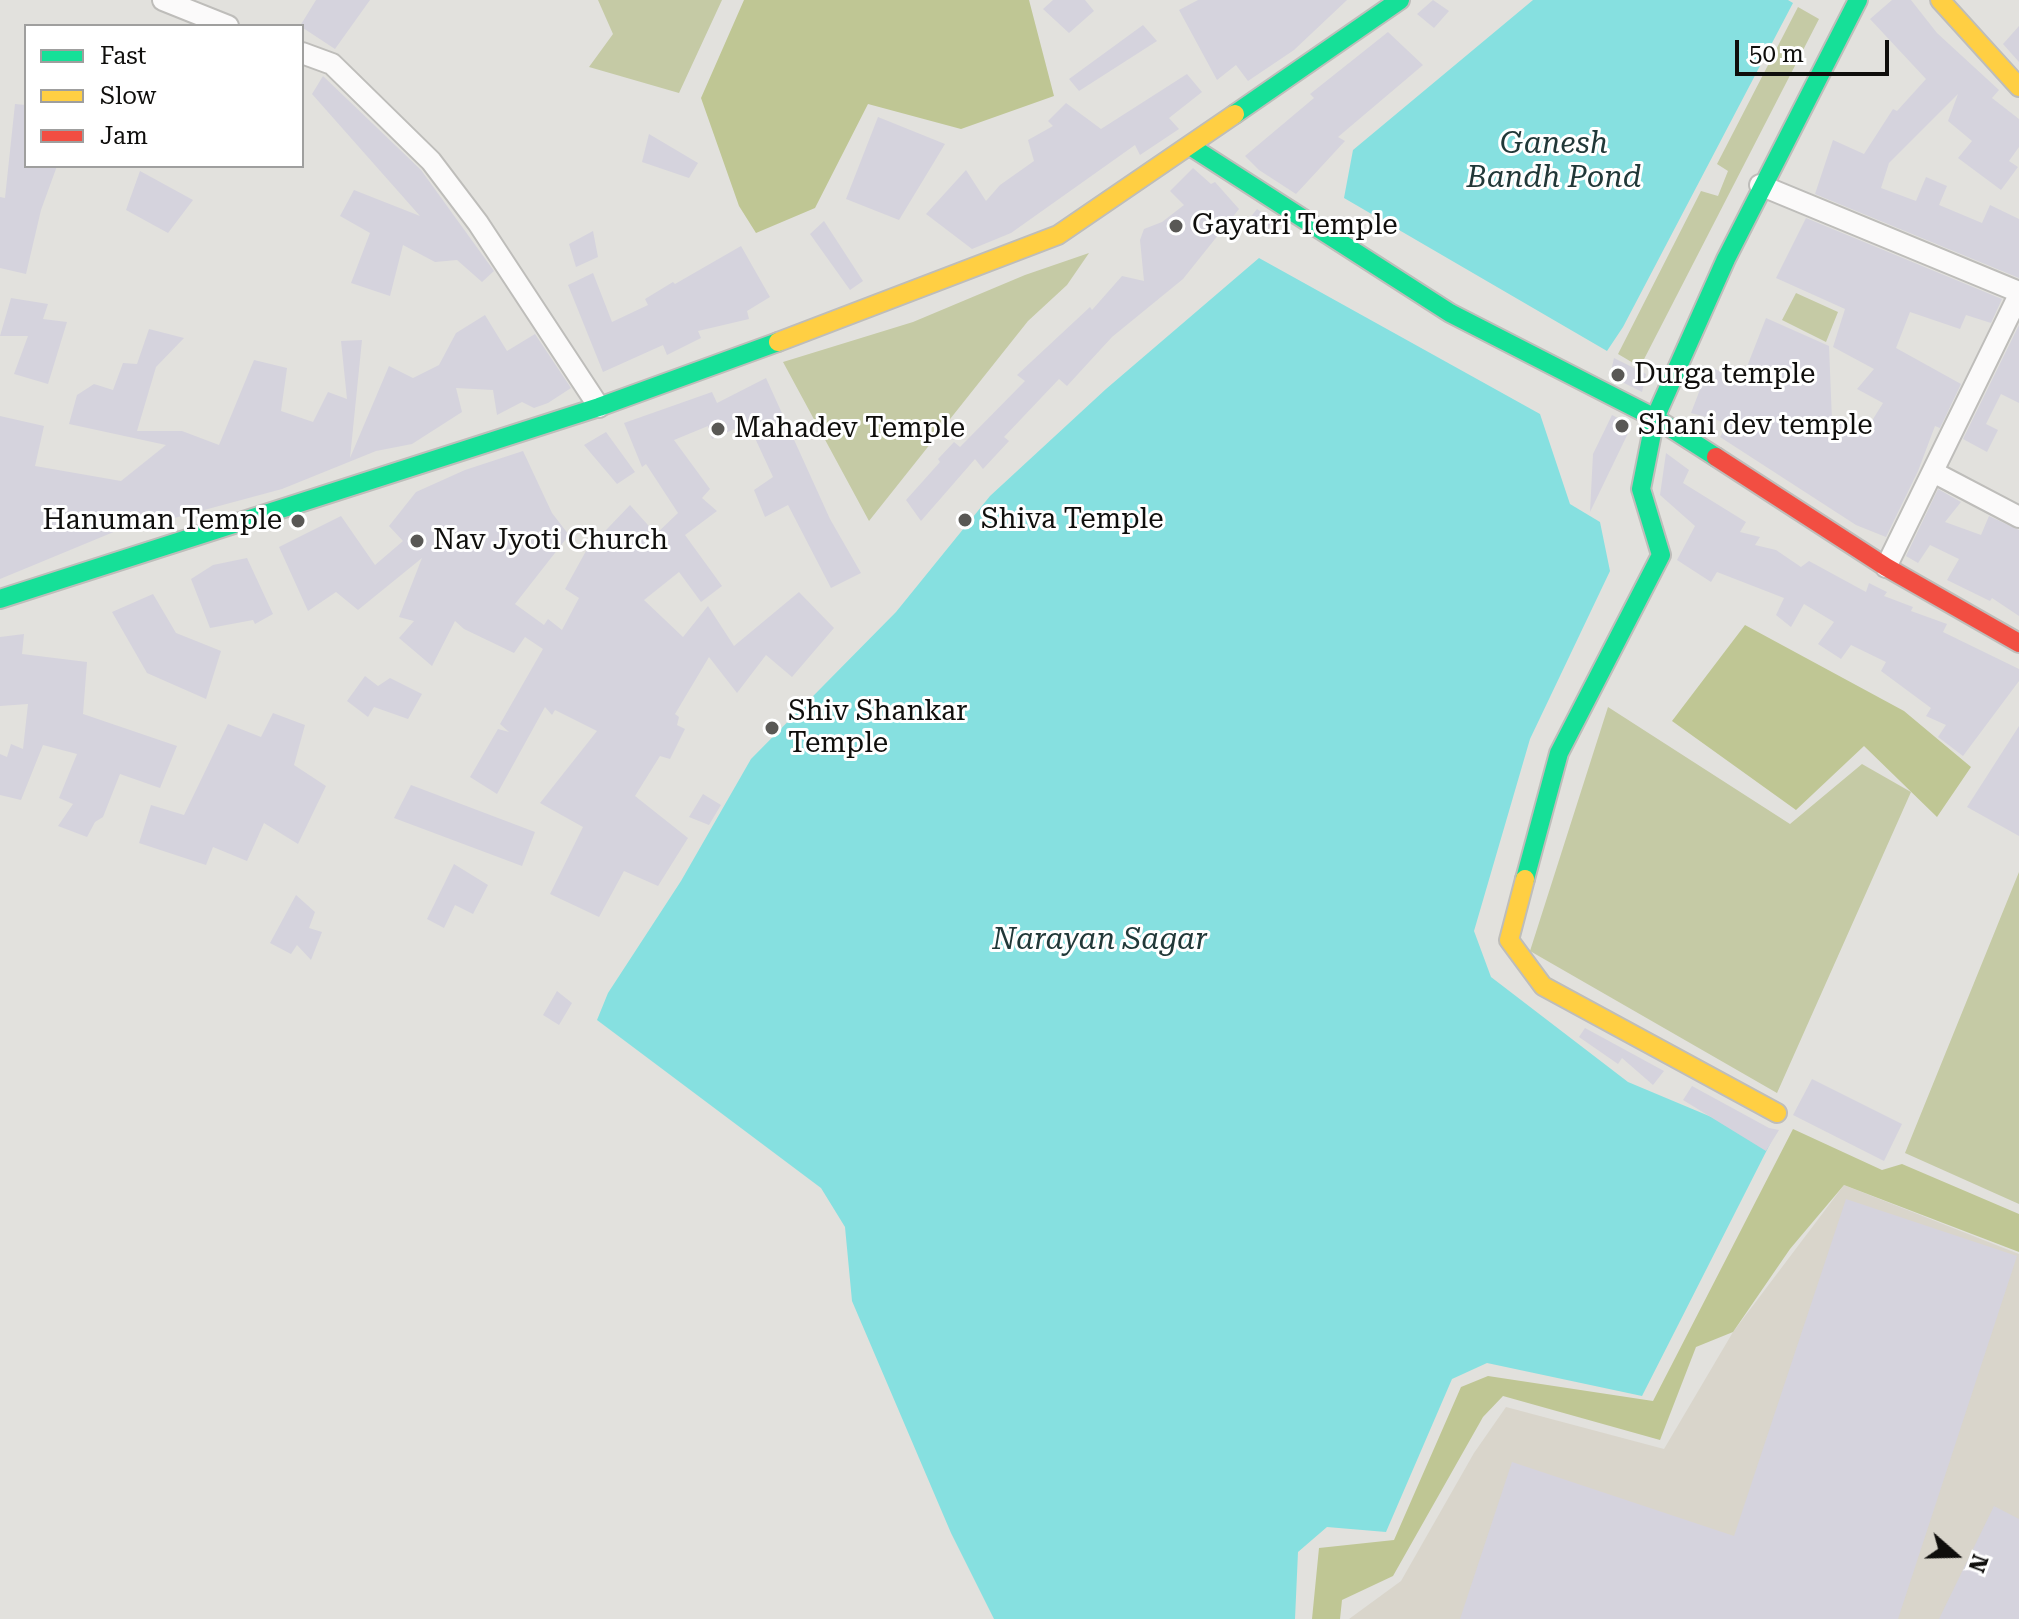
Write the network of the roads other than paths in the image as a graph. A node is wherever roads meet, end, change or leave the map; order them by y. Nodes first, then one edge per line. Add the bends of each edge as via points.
1 (163, 0) edge
2 (1400, 0) edge
3 (1940, 0) edge
4 (1849, 4) edge
5 (223, 24) edge
6 (304, 54) edge
7 (2019, 87) edge
8 (1190, 146) junction
9 (1760, 185) junction
10 (2019, 294) edge
11 (599, 407) junction
12 (1655, 418) junction
13 (1935, 473) junction
14 (2019, 517) edge
15 (1886, 567) junction
16 (0, 599) edge
17 (2019, 643) edge
18 (1777, 1113) dead end

1 - 5 street
2 - 8 main road
3 - 7 main road
4 - 9 main road
6 - 11 street via 332,64 431,161
8 - 11 main road via 1058,235
8 - 12 main road via 1450,313
9 - 10 street
9 - 12 main road via 1687,335
10 - 13 street
11 - 16 main road
12 - 15 main road
12 - 18 main road via 1641,489 1661,555 1559,753 1509,940 1543,986
13 - 14 street
13 - 15 street
15 - 17 main road

